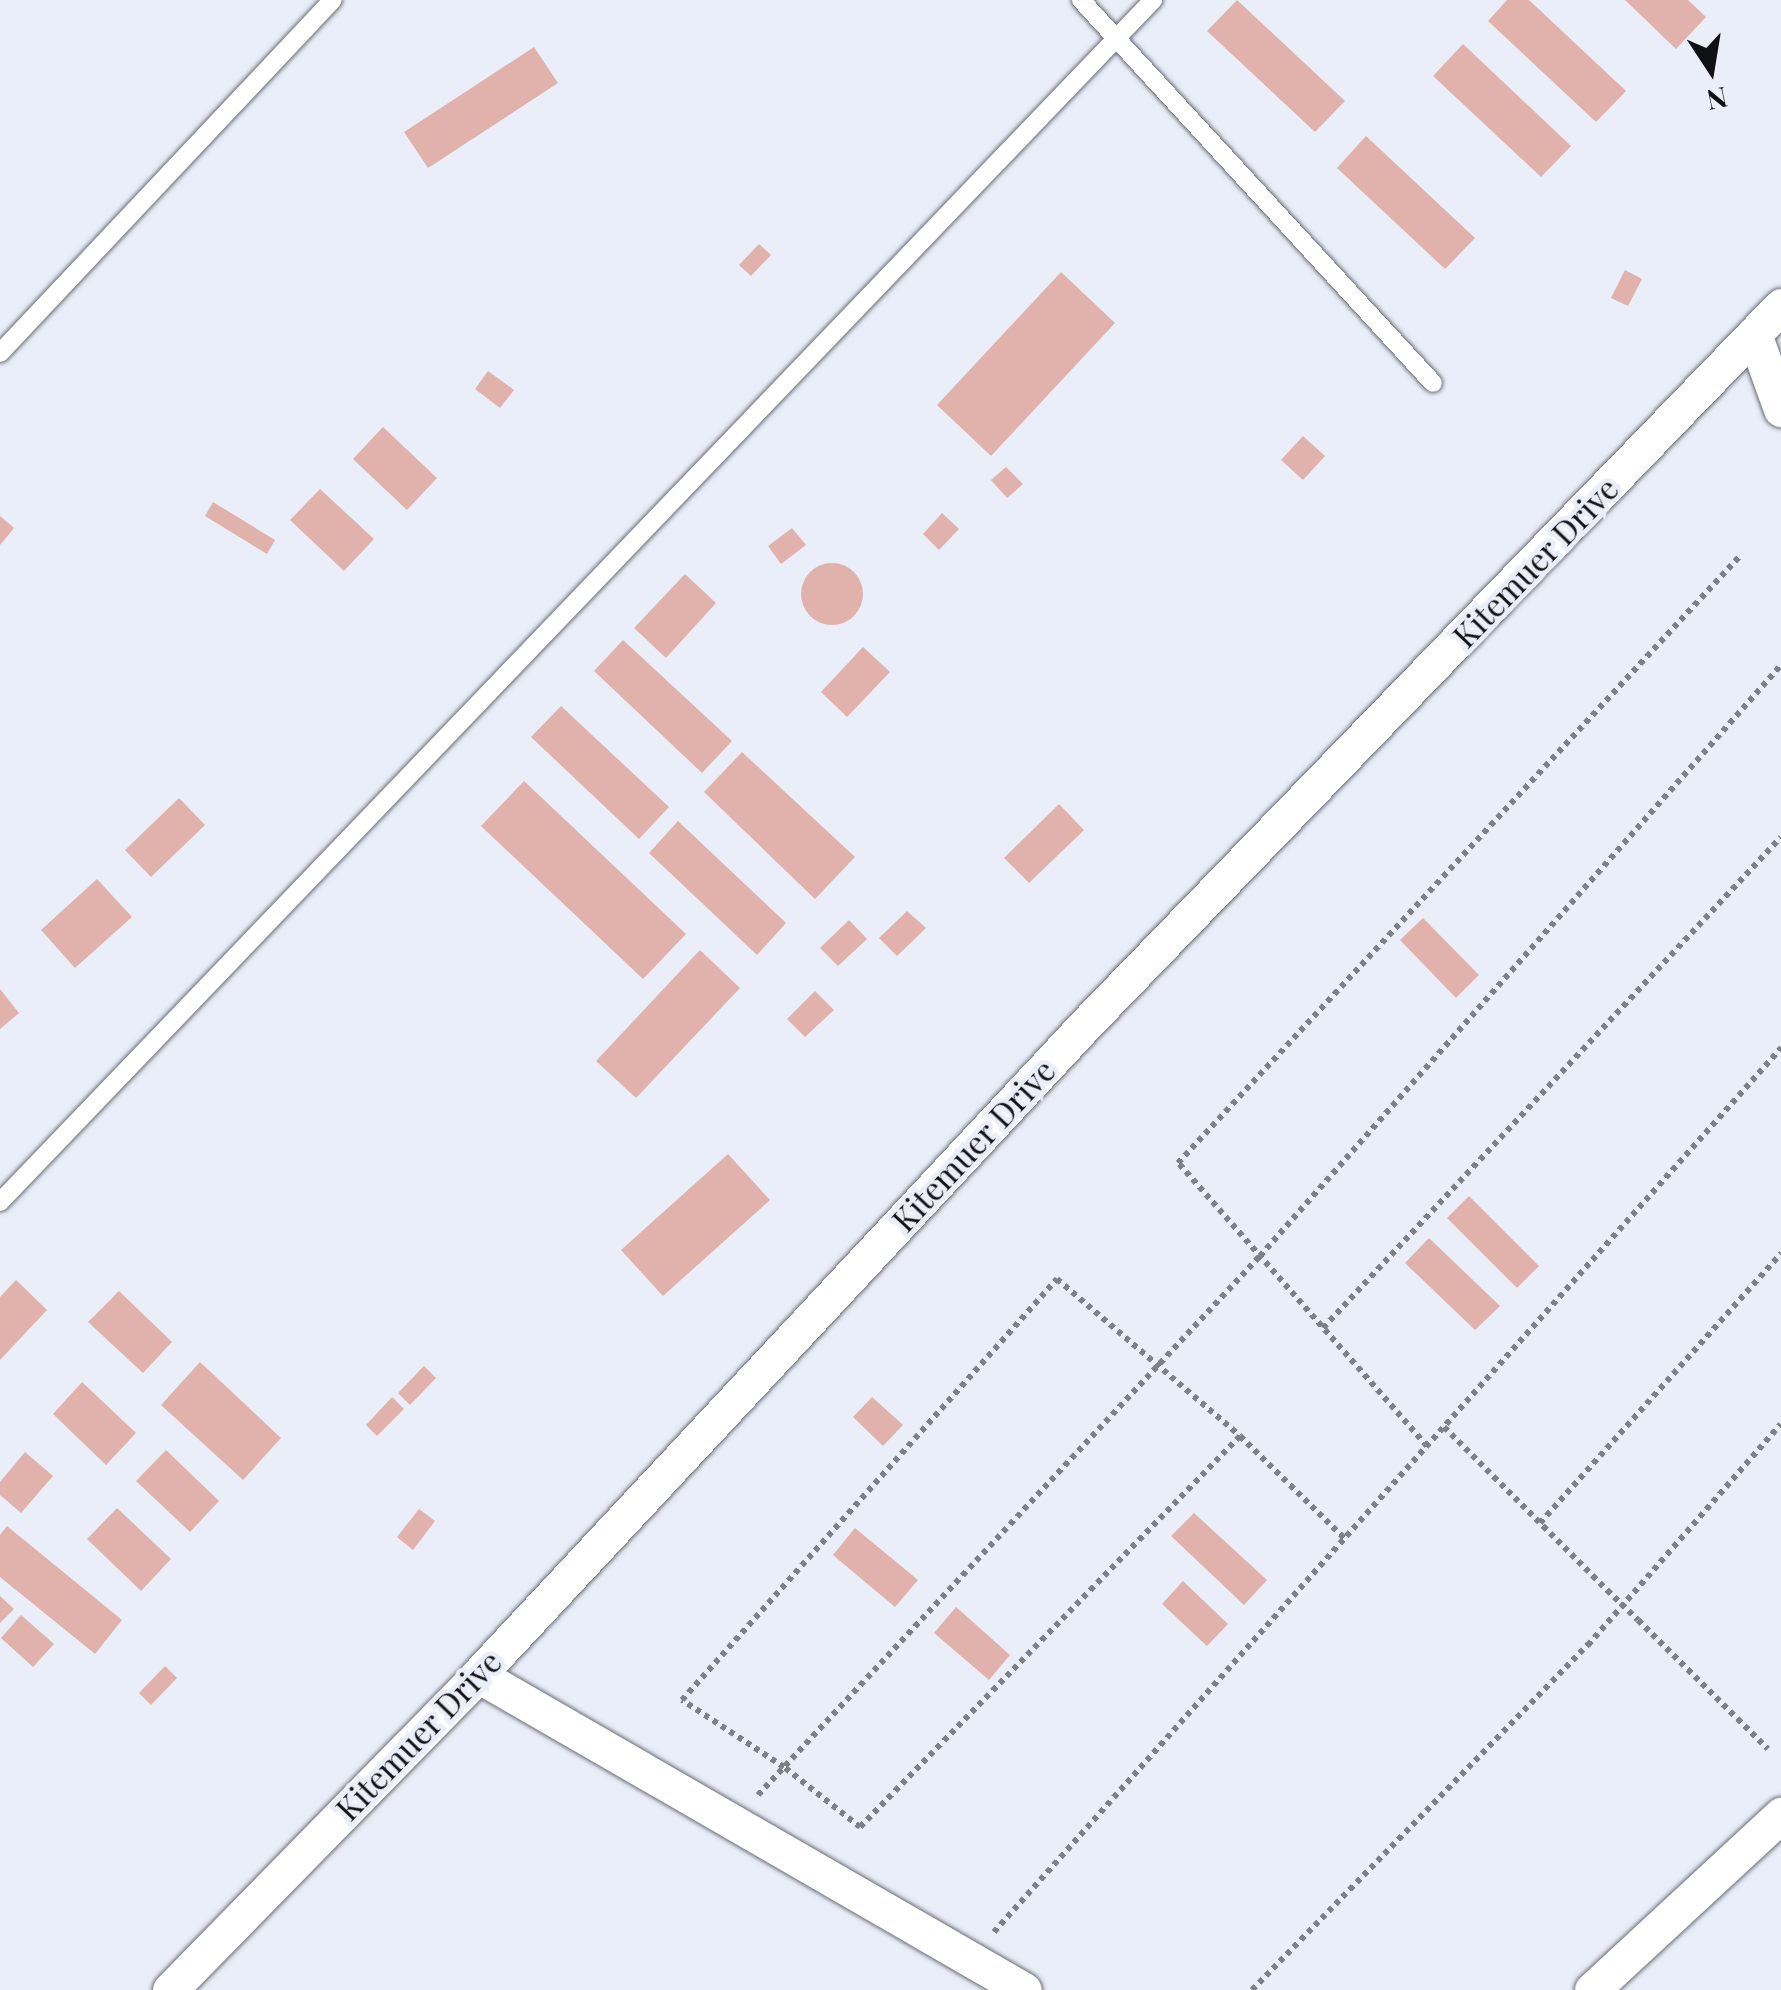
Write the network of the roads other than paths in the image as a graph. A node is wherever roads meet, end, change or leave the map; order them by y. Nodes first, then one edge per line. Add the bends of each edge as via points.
1 (333, 0) edge
2 (1082, 0) edge
3 (1153, 0) edge
4 (1116, 38) junction
5 (1781, 306) edge
6 (1754, 334) junction
7 (0, 353) edge
8 (1433, 383) dead end
9 (1781, 409) edge
10 (0, 1202) edge
11 (478, 1674) junction
12 (1781, 1815) edge
13 (170, 1990) edge
14 (1024, 1990) edge
15 (1592, 1990) edge

1 - 7 lane
2 - 4 lane
3 - 4 lane
4 - 8 lane
4 - 10 lane
5 - 6 street, Kitemuer Drive
6 - 9 street
6 - 11 street, Kitemuer Drive via 1084,1026
11 - 13 street, Kitemuer Drive
11 - 14 street
12 - 15 street

